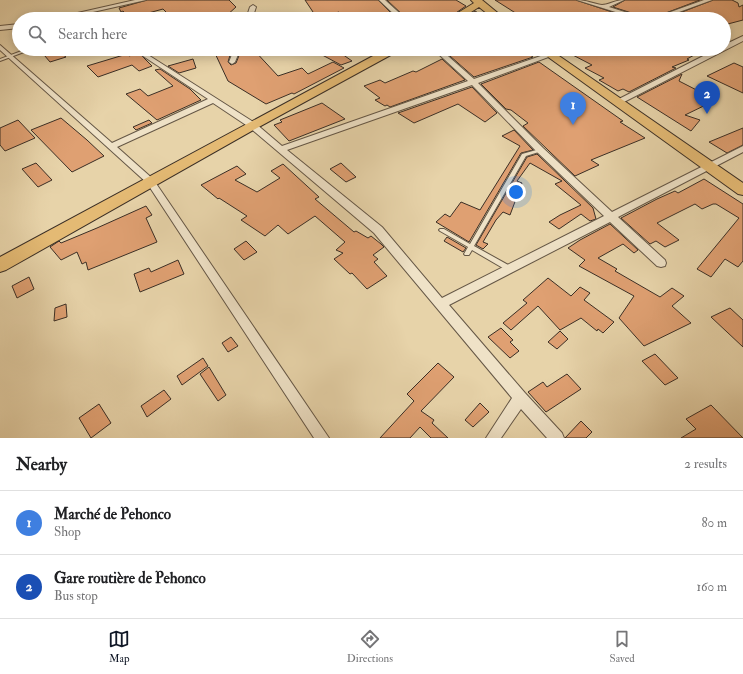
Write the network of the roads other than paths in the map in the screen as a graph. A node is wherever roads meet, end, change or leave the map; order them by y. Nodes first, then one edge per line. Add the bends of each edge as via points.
1 (143, 0) edge
2 (382, 0) edge
3 (580, 0) edge
4 (621, 0) edge
5 (709, 0) edge
6 (478, 1) edge
7 (253, 7) dead end
8 (603, 7) junction
9 (87, 12) edge
10 (251, 12) edge
11 (395, 12) edge
12 (467, 12) edge
13 (491, 12) edge
14 (620, 12) edge
15 (674, 12) edge
16 (12, 27) edge
17 (0, 28) edge
18 (743, 38) edge
19 (731, 42) edge
20 (731, 44) edge
21 (0, 47) edge
22 (743, 48) edge
23 (147, 56) edge
24 (234, 56) edge
25 (381, 56) edge
26 (444, 56) edge
27 (536, 56) edge
28 (552, 56) edge
29 (707, 56) edge
30 (11, 57) junction
31 (0, 60) edge
32 (232, 62) dead end
33 (473, 82) junction
34 (213, 100) junction
35 (617, 102) junction
36 (252, 125) junction
37 (112, 146) junction
38 (743, 148) edge
39 (281, 149) junction
40 (540, 150) junction
41 (708, 166) junction
42 (150, 181) junction
43 (743, 190) edge
44 (611, 216) junction
45 (442, 230) dead end
46 (471, 247) junction
47 (467, 254) dead end
48 (661, 263) dead end
49 (0, 265) edge
50 (510, 269) junction
51 (441, 304) junction
52 (520, 398) junction
53 (322, 438) edge
54 (493, 438) edge
55 (557, 438) edge

1 - 9 street
2 - 11 street
3 - 8 street
4 - 8 street
5 - 15 street
6 - 12 main road
6 - 13 main road
7 - 10 street
8 - 14 street
16 - 17 street
18 - 19 street
20 - 22 street
21 - 30 street
23 - 34 street
24 - 32 street
25 - 36 main road
26 - 33 street
27 - 33 street
28 - 35 main road
29 - 35 street
30 - 31 lane
30 - 37 street
33 - 39 street
33 - 40 street
34 - 36 street
34 - 37 street
35 - 41 main road
36 - 39 street
36 - 42 main road
37 - 42 street
38 - 41 street
39 - 51 street via 378,230
40 - 44 street
40 - 46 lane via 524,155
41 - 43 main road
41 - 44 street
42 - 49 main road
42 - 53 street
44 - 48 street
44 - 50 street
45 - 46 lane
46 - 47 lane
46 - 50 lane
50 - 51 street
51 - 52 street
52 - 54 street
52 - 55 street

